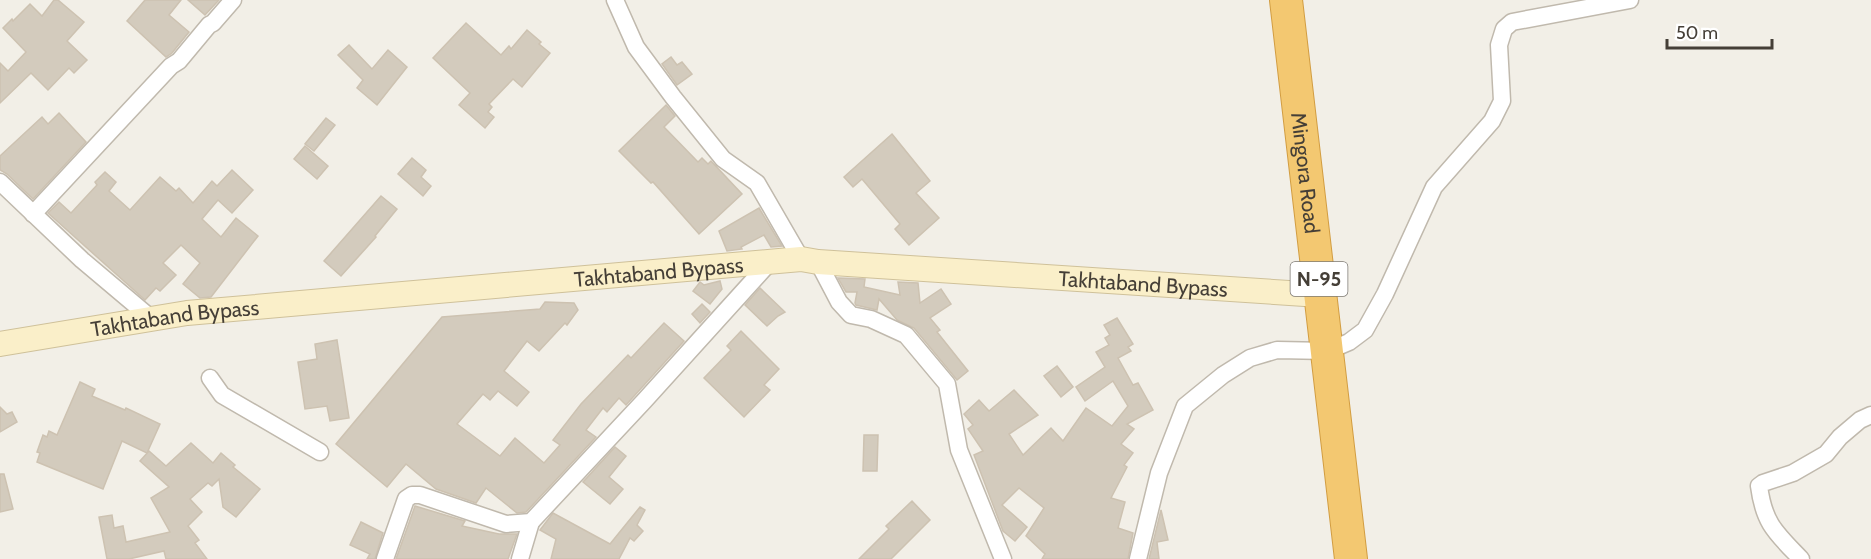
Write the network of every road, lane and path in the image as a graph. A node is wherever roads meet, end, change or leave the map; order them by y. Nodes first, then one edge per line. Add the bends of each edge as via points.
1 (233, 0) edge
2 (615, 0) edge
3 (1286, 0) edge
4 (1630, 0) edge
5 (0, 182) edge
6 (33, 214) junction
7 (810, 261) junction
8 (769, 263) junction
9 (1320, 295) junction
10 (152, 319) junction
11 (0, 344) edge
12 (1328, 351) junction
13 (210, 378) dead end
14 (1871, 415) edge
15 (320, 452) dead end
16 (531, 522) junction
17 (385, 559) edge
18 (520, 559) edge
19 (1003, 559) edge
20 (1138, 559) edge
21 (1351, 559) edge
22 (1801, 559) edge

1 - 6 street
2 - 7 street via 636,47 673,97 723,159 757,183
3 - 9 highway, Mingora Road / N-95
4 - 12 street via 1512,22 1504,28 1499,45 1502,101 1492,121 1434,187 1365,330
5 - 6 street
6 - 10 street
7 - 8 main road, Takhtaband Bypass
7 - 9 main road, Takhtaband Bypass
7 - 19 street via 851,315 871,319 906,335 947,384 959,450
8 - 10 main road, Takhtaband Bypass
8 - 16 street
9 - 12 highway, Mingora Road / N-95
10 - 11 main road, Takhtaband Bypass
12 - 20 street via 1277,350 1250,358 1185,405 1159,473
12 - 21 highway, Mingora Road / N-95
13 - 15 street via 222,394
14 - 22 street via 1840,437 1826,454 1759,486 1771,528
16 - 17 street via 506,524 412,495 406,499
16 - 18 street

